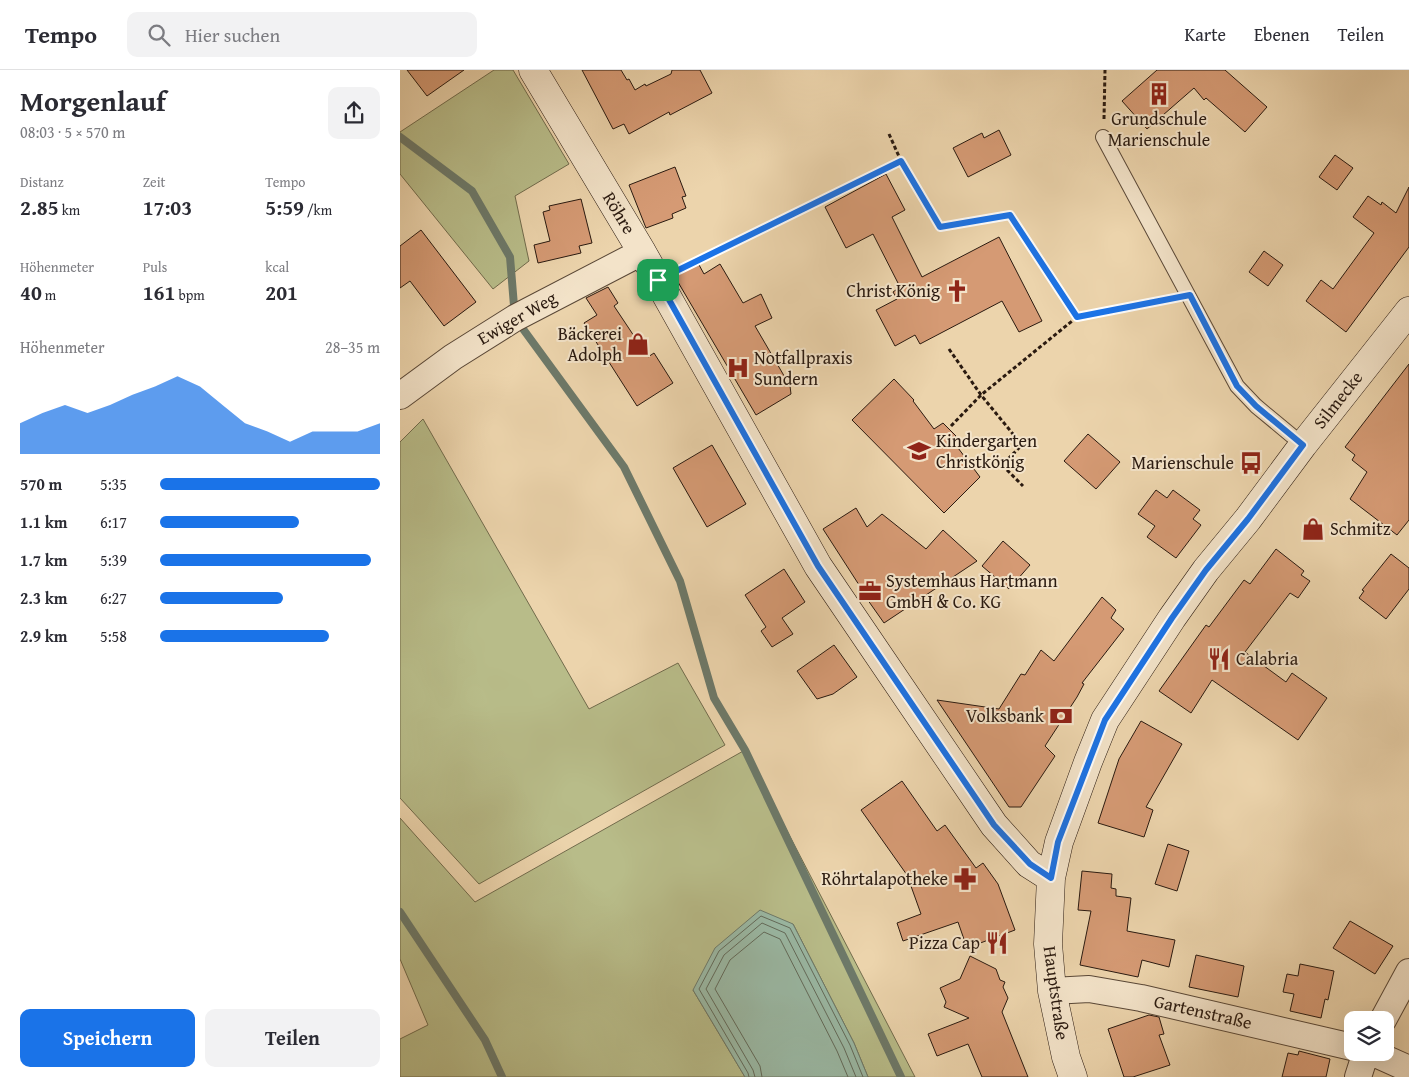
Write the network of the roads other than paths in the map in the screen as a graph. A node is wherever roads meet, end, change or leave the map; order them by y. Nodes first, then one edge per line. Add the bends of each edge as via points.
1 (533, 70) edge
2 (1103, 137) road end
3 (642, 252) junction
4 (1409, 311) edge
5 (400, 396) edge
6 (1303, 445) junction
7 (1051, 878) junction
8 (1409, 972) edge
9 (1052, 991) junction
10 (1388, 1011) edge
11 (1344, 1045) edge
12 (1363, 1061) edge
13 (1392, 1061) edge
14 (1409, 1069) edge
15 (1073, 1077) edge
16 (1358, 1077) edge

1 - 3 main road, Röhre
2 - 6 lane via 1237,386
3 - 5 street, Ewiger Weg via 515,318 452,356
3 - 7 main road, Röhre via 818,566 994,825 1030,864
4 - 6 main road, Silmecke
6 - 7 main road, Silmecke via 1200,578 1105,720 1058,842
7 - 9 main road, Hauptstraße via 1048,944
8 - 10 street
9 - 11 street, Gartenstraße via 1089,989 1141,998
9 - 15 main road, Hauptstraße
12 - 16 street
13 - 14 street

